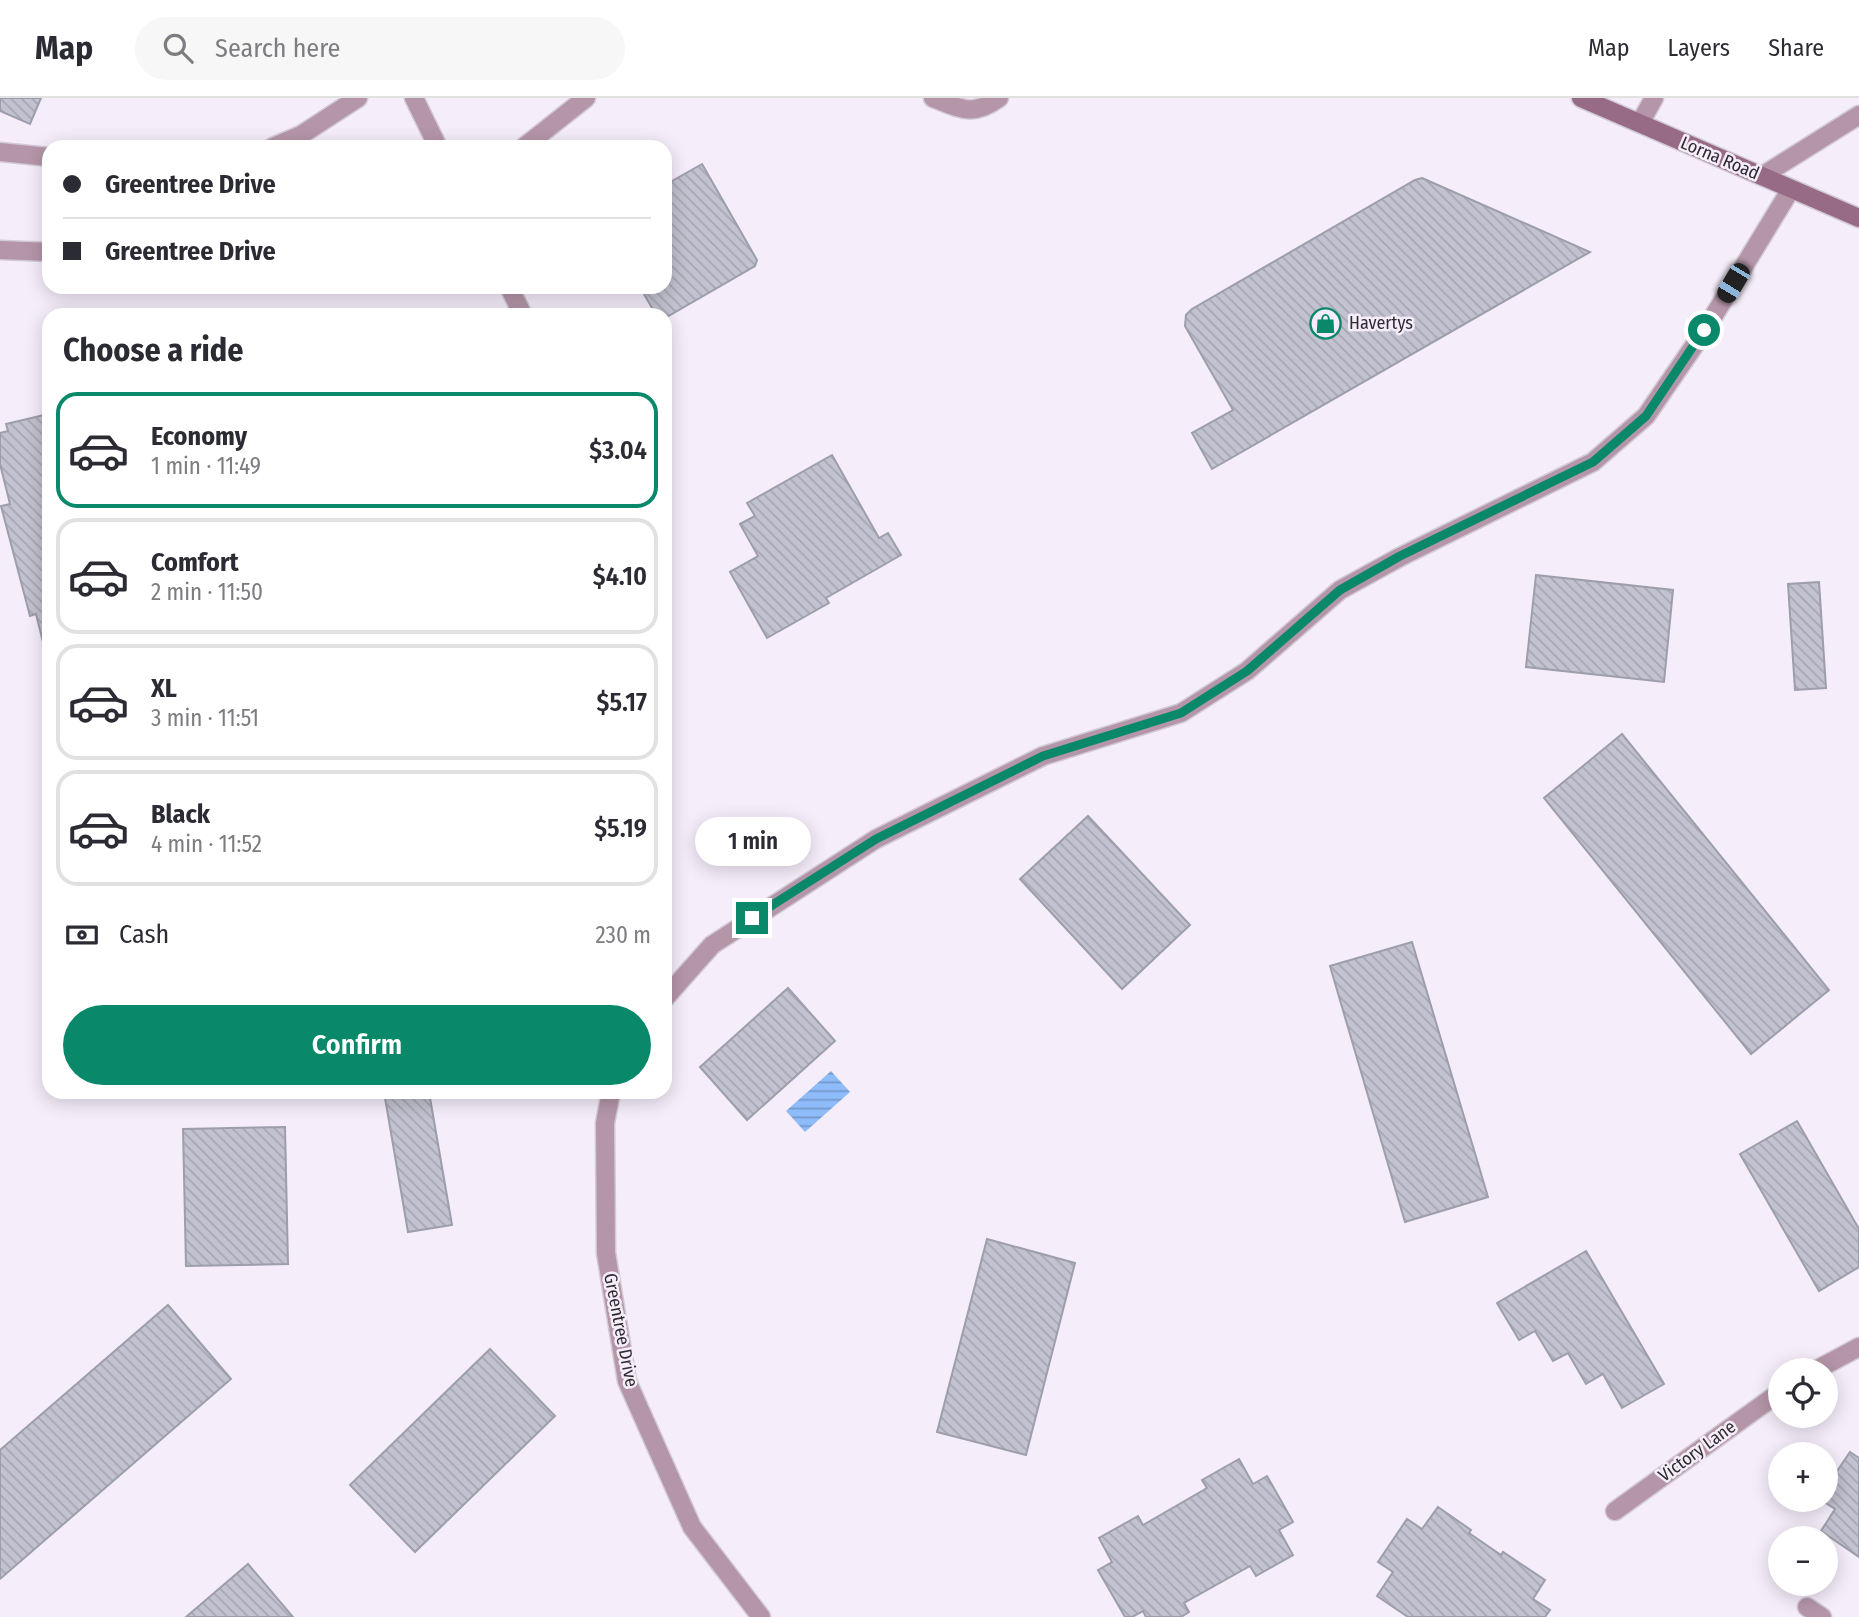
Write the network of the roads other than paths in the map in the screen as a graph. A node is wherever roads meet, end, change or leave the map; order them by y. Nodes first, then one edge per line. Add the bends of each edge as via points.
1 (358, 98) edge
2 (414, 98) edge
3 (586, 98) edge
4 (933, 98) edge
5 (999, 98) edge
6 (1581, 98) edge
7 (1654, 98) edge
8 (1859, 115) edge
9 (1640, 123) junction
10 (289, 140) edge
11 (435, 140) edge
12 (533, 140) edge
13 (0, 152) edge
14 (42, 156) edge
15 (1762, 176) junction
16 (1791, 189) junction
17 (1859, 218) edge
18 (0, 250) edge
19 (42, 252) edge
20 (672, 990) edge
21 (610, 1099) edge
22 (1859, 1347) edge
23 (1838, 1358) edge
24 (1768, 1401) edge
25 (1615, 1511) dead end
26 (761, 1617) edge

1 - 10 street
2 - 11 street
3 - 12 street
4 - 5 street via 974,111
6 - 9 street, Lorna Road
7 - 9 street
8 - 15 street
9 - 15 street, Lorna Road
13 - 14 street
15 - 16 street, Lorna Road
16 - 17 street, Lorna Road
16 - 20 street via 1646,416 1593,462 1340,590 1247,671 1181,713 1043,756 876,839 712,945
18 - 19 street
21 - 26 street, Greentree Drive via 605,1123 606,1253 627,1381 692,1527
22 - 23 street
24 - 25 street, Victory Lane

